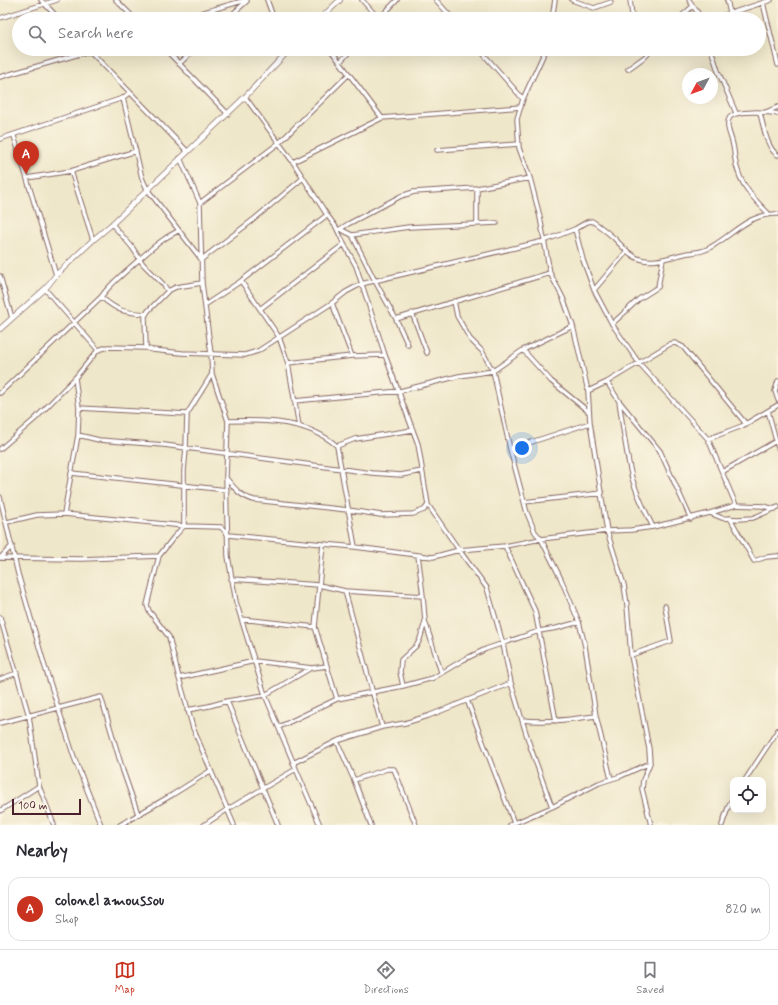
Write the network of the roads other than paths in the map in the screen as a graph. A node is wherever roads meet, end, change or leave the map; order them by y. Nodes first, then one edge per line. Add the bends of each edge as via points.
1 (41, 0) edge
2 (58, 0) edge
3 (116, 0) edge
4 (247, 0) edge
5 (266, 0) edge
6 (340, 0) edge
7 (362, 0) edge
8 (397, 0) edge
9 (436, 0) edge
10 (555, 0) edge
11 (572, 0) edge
12 (630, 0) edge
13 (689, 0) edge
14 (727, 0) edge
15 (772, 0) edge
16 (611, 2) dead end
17 (763, 3) junction
18 (45, 4) junction
19 (693, 6) junction
20 (19, 12) edge
21 (52, 12) edge
22 (128, 12) edge
23 (205, 12) edge
24 (234, 12) edge
25 (271, 12) edge
26 (327, 12) edge
27 (373, 12) edge
28 (386, 12) edge
29 (447, 12) edge
30 (553, 12) edge
31 (632, 12) edge
32 (686, 12) edge
33 (697, 12) edge
34 (730, 12) edge
35 (733, 12) edge
36 (765, 12) edge
37 (12, 14) edge
38 (766, 15) edge
39 (0, 18) edge
40 (69, 56) edge
41 (95, 56) edge
42 (172, 56) edge
43 (188, 56) edge
44 (283, 56) edge
45 (335, 56) edge
46 (346, 56) edge
47 (485, 56) edge
48 (543, 56) edge
49 (646, 56) edge
50 (713, 56) edge
51 (340, 62) junction
52 (179, 64) junction
53 (778, 65) edge
54 (628, 69) dead end
55 (349, 74) junction
56 (0, 77) edge
57 (130, 92) junction
58 (245, 97) junction
59 (123, 98) junction
60 (523, 99) junction
61 (521, 107) junction
62 (778, 107) edge
63 (765, 112) junction
64 (228, 113) junction
65 (736, 113) junction
66 (760, 113) junction
67 (778, 114) edge
68 (382, 118) junction
69 (14, 136) junction
70 (0, 140) edge
71 (279, 144) junction
72 (519, 144) junction
73 (437, 150) dead end
74 (136, 151) junction
75 (187, 151) junction
76 (778, 155) edge
77 (180, 158) junction
78 (293, 162) junction
79 (71, 171) junction
80 (27, 178) junction
81 (303, 178) junction
82 (530, 178) junction
83 (477, 188) junction
84 (148, 189) junction
85 (200, 203) junction
86 (768, 214) junction
87 (778, 214) edge
88 (327, 215) junction
89 (497, 223) dead end
90 (112, 224) junction
91 (477, 224) junction
92 (336, 227) junction
93 (340, 229) junction
94 (575, 229) junction
95 (178, 231) junction
96 (352, 235) junction
97 (93, 240) junction
98 (544, 241) junction
99 (344, 244) junction
100 (627, 251) junction
101 (140, 259) junction
102 (202, 259) junction
103 (663, 259) junction
104 (550, 273) junction
105 (56, 275) junction
106 (0, 276) edge
107 (241, 281) junction
108 (375, 281) junction
109 (202, 283) junction
110 (361, 284) junction
111 (44, 289) junction
112 (594, 290) junction
113 (168, 291) junction
114 (102, 297) junction
115 (454, 301) junction
116 (332, 304) junction
117 (205, 305) junction
118 (260, 308) junction
119 (412, 313) junction
120 (146, 314) junction
121 (12, 318) junction
122 (396, 319) junction
123 (74, 323) junction
124 (612, 324) junction
125 (573, 326) junction
126 (0, 329) edge
127 (279, 337) junction
128 (408, 345) dead end
129 (146, 348) junction
130 (98, 350) junction
131 (523, 350) junction
132 (427, 353) dead end
133 (211, 354) junction
134 (385, 355) junction
135 (352, 356) junction
136 (288, 363) junction
137 (639, 363) junction
138 (493, 371) junction
139 (212, 374) junction
140 (75, 378) junction
141 (778, 381) edge
142 (607, 382) junction
143 (400, 391) junction
144 (588, 391) junction
145 (0, 393) edge
146 (778, 400) edge
147 (294, 401) junction
148 (619, 401) junction
149 (778, 405) edge
150 (79, 408) junction
151 (768, 411) junction
152 (589, 412) junction
153 (187, 414) junction
154 (228, 421) junction
155 (590, 423) junction
156 (746, 424) junction
157 (298, 426) junction
158 (414, 430) junction
159 (78, 435) junction
160 (708, 439) junction
161 (776, 441) junction
162 (337, 446) junction
163 (0, 448) edge
164 (186, 448) junction
165 (778, 448) edge
166 (510, 449) junction
167 (226, 453) junction
168 (342, 469) junction
169 (422, 471) junction
170 (722, 472) junction
171 (71, 473) junction
172 (226, 478) junction
173 (184, 485) junction
174 (226, 490) junction
175 (602, 492) junction
176 (0, 497) edge
177 (524, 502) junction
178 (428, 505) junction
179 (736, 505) junction
180 (776, 508) edge
181 (348, 510) junction
182 (710, 513) junction
183 (64, 514) junction
184 (730, 518) junction
185 (691, 519) junction
186 (7, 522) junction
187 (184, 526) junction
188 (653, 527) junction
189 (607, 531) junction
190 (228, 535) junction
191 (541, 539) junction
192 (323, 544) junction
193 (12, 546) junction
194 (505, 546) junction
195 (355, 547) junction
196 (459, 550) junction
197 (418, 554) junction
198 (159, 556) junction
199 (778, 556) edge
200 (15, 559) junction
201 (231, 579) junction
202 (319, 585) junction
203 (345, 591) junction
204 (423, 596) junction
205 (666, 606) dead end
206 (0, 617) edge
207 (241, 619) junction
208 (425, 621) junction
209 (579, 622) junction
210 (314, 627) junction
211 (3, 628) junction
212 (539, 631) junction
213 (0, 634) edge
214 (503, 644) junction
215 (631, 655) junction
216 (255, 661) junction
217 (327, 666) junction
218 (312, 668) junction
219 (441, 672) junction
220 (17, 673) junction
221 (178, 678) junction
222 (0, 679) edge
223 (511, 683) junction
224 (403, 686) junction
225 (373, 691) junction
226 (265, 695) junction
227 (337, 699) junction
228 (467, 700) junction
229 (227, 701) junction
230 (59, 709) junction
231 (187, 710) junction
232 (29, 716) junction
233 (596, 716) junction
234 (522, 720) junction
235 (556, 721) junction
236 (0, 723) edge
237 (279, 727) junction
238 (382, 727) junction
239 (778, 730) edge
240 (337, 741) junction
241 (294, 763) junction
242 (650, 763) junction
243 (296, 769) junction
244 (210, 771) junction
245 (747, 777) edge
246 (611, 779) junction
247 (354, 780) junction
248 (39, 786) junction
249 (264, 788) junction
250 (730, 803) edge
251 (552, 807) junction
252 (228, 809) junction
253 (0, 810) edge
254 (138, 814) junction
255 (53, 824) edge
256 (512, 824) edge
257 (101, 825) edge
258 (120, 825) edge
259 (204, 825) edge
260 (234, 825) edge
261 (278, 825) edge
262 (320, 825) edge
263 (371, 825) edge
264 (416, 825) edge
265 (651, 825) edge
266 (722, 825) edge

1 - 18 street
2 - 18 street
3 - 22 street
4 - 23 street
4 - 24 street
5 - 25 street
6 - 26 street
7 - 27 street
8 - 28 street
9 - 29 street
10 - 30 street
11 - 16 street via 594,8
12 - 31 street
13 - 19 street
14 - 34 street
15 - 17 street
17 - 35 street
17 - 36 street
18 - 20 street
18 - 21 street
19 - 32 street
19 - 33 street
37 - 39 street
38 - 53 street
40 - 56 street
41 - 57 street
42 - 52 street
43 - 52 street
44 - 58 street
45 - 51 street
46 - 51 street
47 - 60 street
48 - 60 street
49 - 54 street
50 - 65 street
51 - 55 street
52 - 64 street
55 - 68 street
55 - 71 street
57 - 59 street
57 - 75 street
58 - 64 street
58 - 71 street
59 - 69 street
59 - 74 street
60 - 61 street
61 - 68 street
61 - 72 street via 517,120
62 - 63 street
63 - 66 street
63 - 67 street
64 - 75 street
65 - 66 street
65 - 86 street via 730,118 728,130 738,173 748,192
66 - 76 street via 770,146
68 - 78 street
69 - 70 street
69 - 80 street
71 - 78 street
71 - 85 street
72 - 73 street
72 - 82 street
74 - 79 street
74 - 84 street via 142,178
75 - 77 street
77 - 84 street
77 - 85 street
78 - 81 street
79 - 80 street
79 - 97 street
80 - 105 street
81 - 88 street
81 - 102 street
82 - 83 street
82 - 98 street
83 - 91 street
83 - 93 street via 414,192 401,196
84 - 90 street
84 - 95 street
85 - 102 street
86 - 87 street
86 - 103 street via 741,225 711,248 699,253
88 - 92 street
88 - 107 street
89 - 91 street
90 - 97 street
90 - 101 street
91 - 96 street via 409,227
92 - 93 street
92 - 99 street
93 - 96 street
94 - 98 street
94 - 100 street via 592,221
94 - 112 street
95 - 101 street via 166,236
95 - 102 street
96 - 108 street
97 - 105 street
98 - 104 street
98 - 108 street
99 - 110 street via 356,266
99 - 118 street
100 - 103 street via 638,258
100 - 112 street
101 - 113 street
101 - 114 street via 108,288
102 - 109 street
103 - 124 street via 658,287 639,299
104 - 115 street
104 - 125 street
105 - 111 street
106 - 121 street
107 - 117 street
107 - 118 street
108 - 110 street
108 - 122 street
109 - 113 street via 176,287
109 - 117 street
110 - 116 street
110 - 134 street
111 - 121 street
111 - 123 street
112 - 124 street
113 - 120 street
114 - 120 street via 114,308
114 - 123 street
115 - 119 street
115 - 138 street via 457,316
116 - 127 street
116 - 135 street
117 - 133 street
118 - 127 street
119 - 122 street
119 - 132 street
120 - 129 street
121 - 126 street
122 - 128 street
123 - 130 street
123 - 145 street
124 - 137 street
125 - 131 street
125 - 144 street
127 - 133 street via 258,351 246,355
127 - 136 street
129 - 130 street via 108,347
129 - 133 street via 182,354
130 - 140 street
131 - 138 street
131 - 152 street via 551,382
133 - 139 street
134 - 135 street
134 - 143 street
135 - 136 street
136 - 147 street
137 - 142 street
137 - 156 street via 670,344 675,343 683,347
137 - 160 street
138 - 143 street via 459,376
138 - 166 street
139 - 153 street
139 - 154 street
140 - 150 street
140 - 163 street via 35,420
141 - 146 street via 775,391
142 - 144 street
142 - 148 street
143 - 147 street
143 - 158 street
144 - 152 street
147 - 157 street
148 - 185 street via 660,451
148 - 188 street via 633,480
149 - 151 street
150 - 153 street
150 - 159 street
151 - 156 street
151 - 161 street
152 - 155 street
153 - 164 street
154 - 157 street via 260,420
154 - 167 street
155 - 166 street
155 - 175 street
156 - 160 street
157 - 162 street via 329,438
158 - 162 street via 355,439
158 - 169 street
159 - 164 street via 99,440
159 - 171 street
160 - 170 street
161 - 165 street
161 - 170 street
162 - 168 street
164 - 167 street
164 - 173 street
166 - 177 street
167 - 168 street
167 - 172 street
168 - 169 street via 401,475
168 - 181 street
169 - 178 street
170 - 179 street
171 - 173 street
171 - 183 street
172 - 174 street
172 - 181 street via 244,497 254,500
173 - 174 street
173 - 187 street
174 - 190 street
175 - 177 street
175 - 189 street
176 - 186 street
177 - 191 street via 535,532
178 - 181 street via 424,510 414,514 381,515
178 - 196 street
179 - 180 street
179 - 182 street
180 - 184 street via 753,518
181 - 195 street
182 - 184 street
182 - 185 street
183 - 186 street via 37,515
183 - 187 street
184 - 199 street via 754,561
185 - 188 street
186 - 193 street
187 - 190 street via 221,527
187 - 198 street
188 - 189 street
189 - 191 street
189 - 215 street via 624,585
190 - 192 street
190 - 201 street
191 - 194 street
191 - 209 street
192 - 195 street
192 - 202 street
193 - 200 street
193 - 200 street via 0,558
194 - 196 street
194 - 212 street via 535,611
195 - 197 street
196 - 197 street via 433,557
196 - 214 street via 487,588
197 - 204 street
198 - 200 street
198 - 221 street via 148,605 149,611 169,637
200 - 230 street
201 - 202 street
201 - 207 street
202 - 203 street
202 - 210 street
203 - 204 street
203 - 225 street
204 - 208 street
205 - 215 street via 671,641
206 - 211 street
207 - 210 street
207 - 216 street
208 - 219 street
208 - 224 street via 417,645 401,660
209 - 212 street
209 - 233 street
210 - 217 street
211 - 213 street
211 - 220 street
212 - 214 street
212 - 235 street
214 - 219 street via 486,649
214 - 223 street
215 - 242 street
216 - 218 street
216 - 221 street
216 - 226 street
217 - 218 street
217 - 227 street
218 - 226 street
219 - 224 street via 433,678
220 - 222 street
220 - 232 street
221 - 231 street
223 - 228 street
223 - 234 street
224 - 225 street
225 - 227 street
225 - 238 street
226 - 229 street
226 - 237 street
227 - 237 street
228 - 238 street via 428,716
228 - 256 street
229 - 231 street
229 - 249 street
230 - 232 street
230 - 254 street via 101,697
230 - 257 street via 74,757
231 - 244 street
232 - 236 street
232 - 248 street
233 - 235 street
233 - 246 street
234 - 235 street
234 - 251 street
237 - 241 street
238 - 240 street
239 - 245 street
240 - 241 street
240 - 247 street
241 - 243 street
242 - 246 street
242 - 265 street via 642,789
243 - 249 street
243 - 262 street
244 - 252 street
244 - 254 street
246 - 251 street
247 - 263 street
247 - 264 street via 394,769
248 - 253 street
248 - 255 street
249 - 252 street
249 - 261 street
250 - 266 street
251 - 256 street
252 - 259 street
252 - 260 street
254 - 258 street

